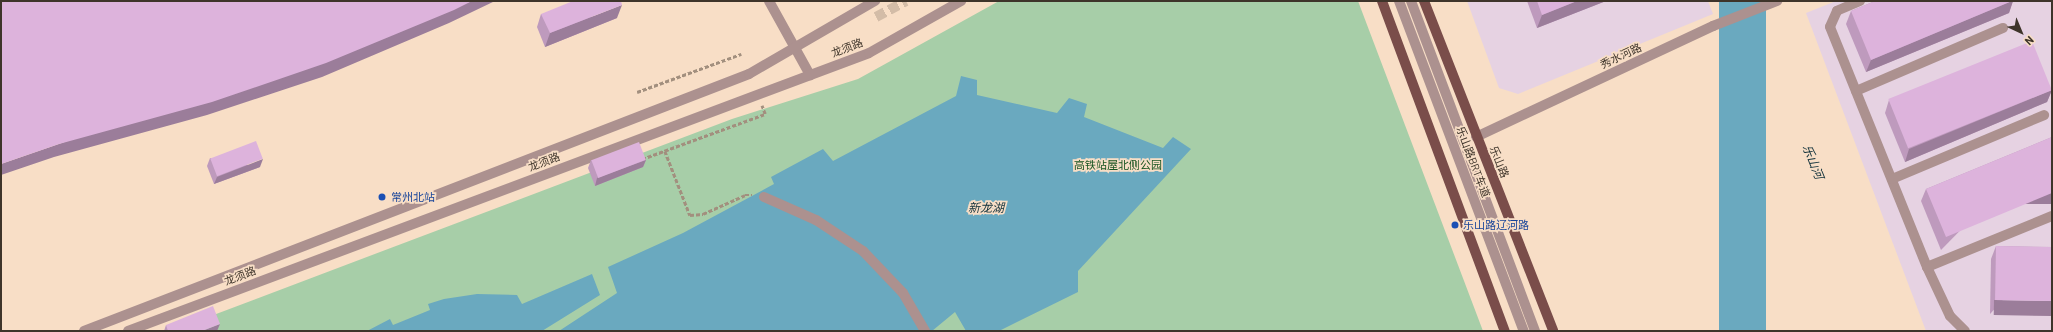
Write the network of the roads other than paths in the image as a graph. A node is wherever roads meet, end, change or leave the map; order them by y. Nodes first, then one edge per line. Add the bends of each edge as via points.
1 (770, 1) edge
2 (875, 1) edge
3 (961, 1) edge
4 (1382, 1) edge
5 (1399, 1) edge
6 (1411, 1) edge
7 (1424, 1) edge
8 (1777, 1) edge
9 (1860, 1) edge
10 (2003, 28) dead end
11 (794, 48) junction
12 (810, 75) junction
13 (1856, 91) junction
14 (2044, 115) dead end
15 (1476, 137) junction
16 (1892, 179) junction
17 (759, 196) road end
18 (2052, 216) edge
19 (1927, 267) junction
20 (84, 331) edge
21 (128, 331) edge
22 (925, 331) edge
23 (1505, 331) edge
24 (1524, 331) edge
25 (1535, 331) edge
26 (1553, 331) edge
27 (1965, 331) edge

1 - 11 street
2 - 11 street, 龙须路
3 - 12 street, 龙须路 via 869,53
4 - 23 main road
5 - 24 street, 乐山路BRT车道
6 - 25 street, 乐山路BRT车道
7 - 15 main road, 乐山路
8 - 15 street, 秀水河路 via 1714,26
9 - 13 street via 1837,11 1830,27
10 - 13 street
11 - 12 street
11 - 20 street, 龙须路 via 749,74
12 - 21 street, 龙须路
13 - 16 street
14 - 16 street
15 - 26 main road, 乐山路
16 - 19 street
17 - 22 street via 816,220 863,251 903,293
18 - 19 street
19 - 27 street via 1950,316

